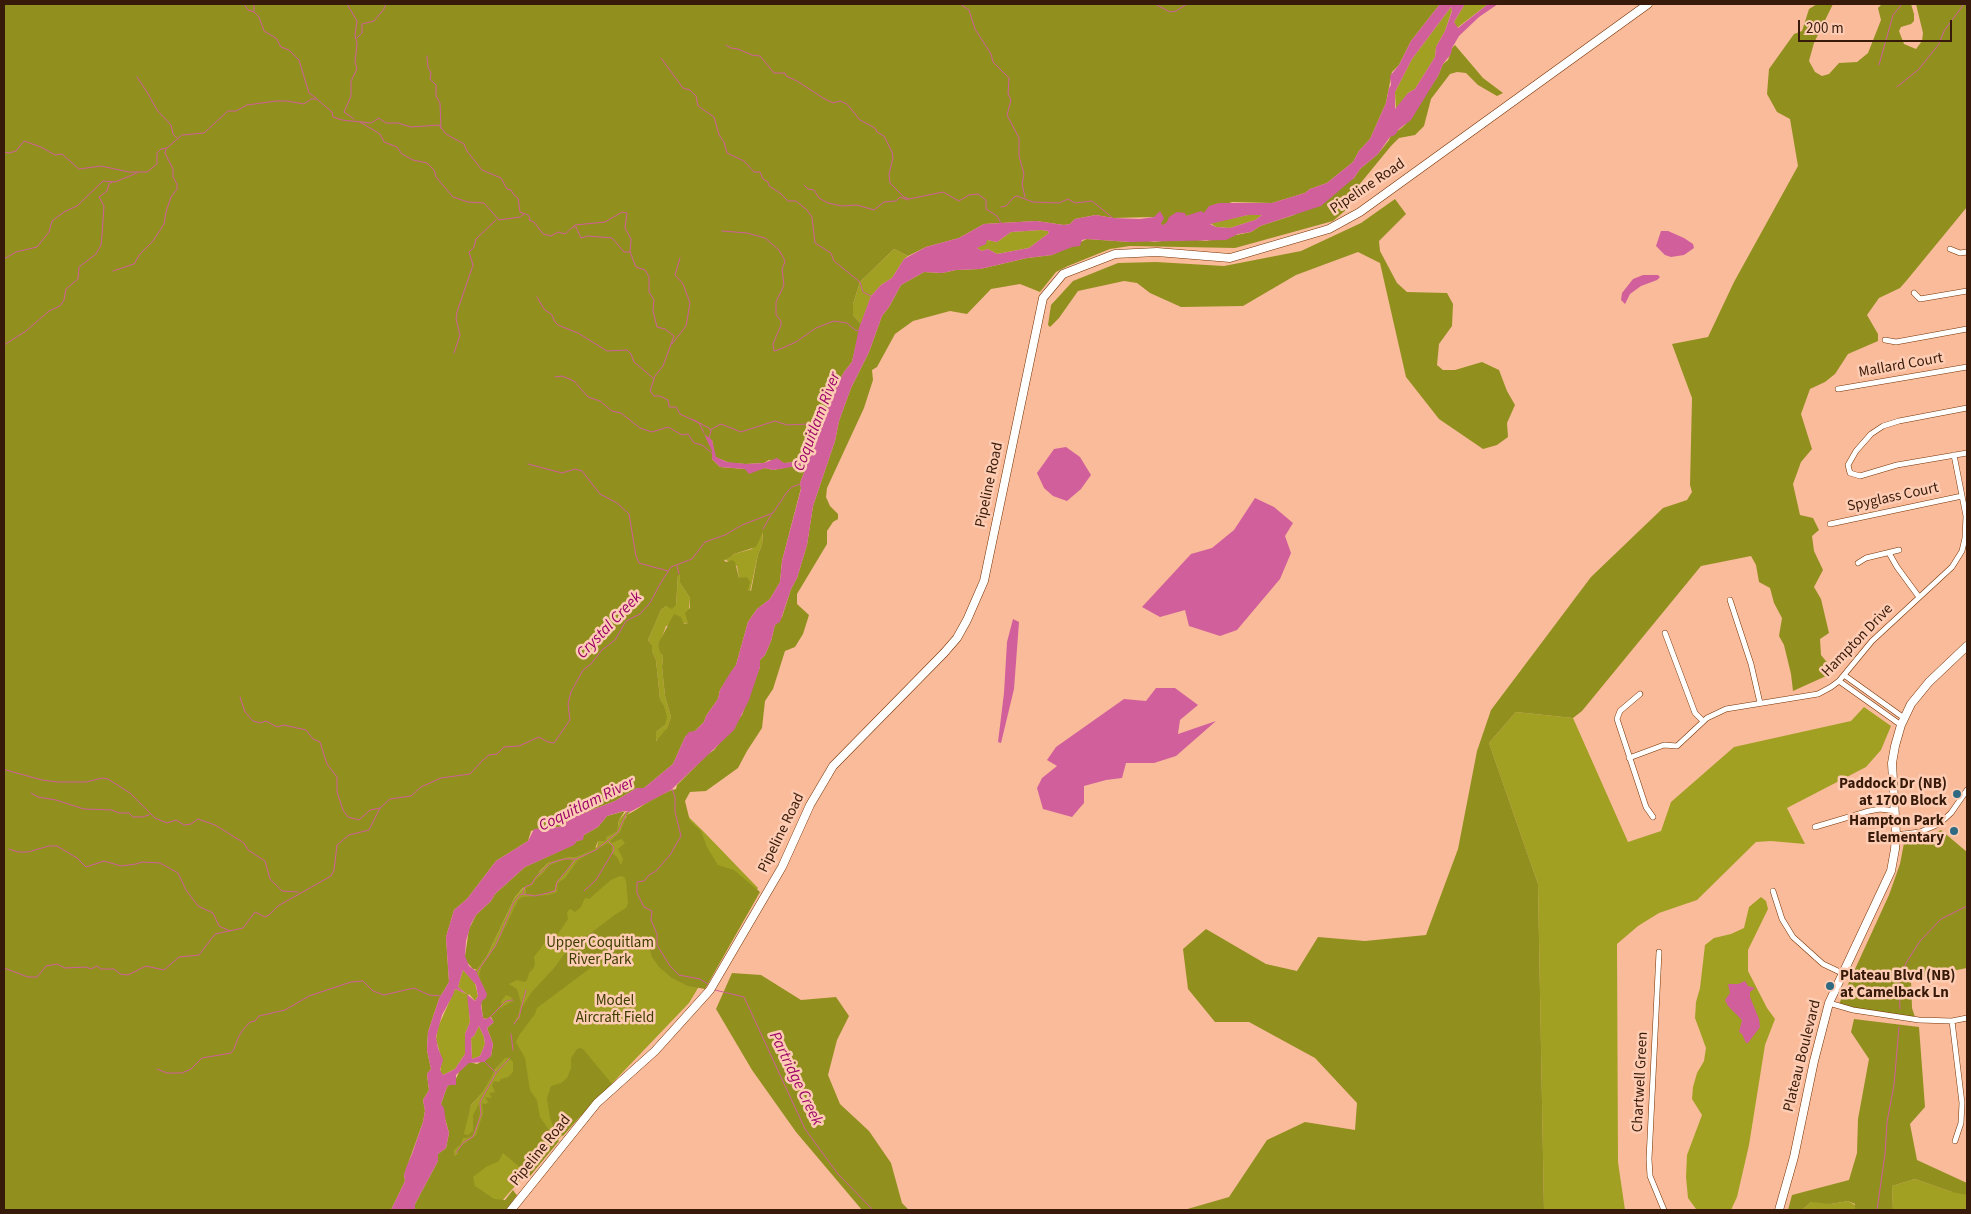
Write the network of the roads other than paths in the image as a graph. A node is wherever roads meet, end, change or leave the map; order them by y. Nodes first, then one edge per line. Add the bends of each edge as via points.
1 (1648, 4) edge
2 (1950, 249) dead end
3 (1967, 252) edge
4 (1967, 291) edge
5 (1914, 293) dead end
6 (1967, 329) edge
7 (1885, 340) dead end
8 (1967, 367) edge
9 (1838, 389) dead end
10 (1967, 408) edge
11 (1967, 453) edge
12 (1954, 455) junction
13 (1962, 496) junction
14 (1830, 524) dead end
15 (1966, 538) edge
16 (1899, 550) dead end
17 (1889, 553) junction
18 (1858, 563) dead end
19 (1919, 597) junction
20 (1730, 600) dead end
21 (1666, 633) dead end
22 (1967, 646) edge
23 (1844, 675) junction
24 (1839, 680) junction
25 (1640, 694) dead end
26 (1760, 703) junction
27 (1703, 721) junction
28 (1902, 722) junction
29 (1629, 758) junction
30 (1967, 790) edge
31 (1895, 811) junction
32 (1653, 817) dead end
33 (1815, 826) dead end
34 (1896, 835) junction
35 (1772, 891) dead end
36 (1659, 952) dead end
37 (1842, 973) junction
38 (1829, 1004) junction
39 (1967, 1018) edge
40 (1952, 1021) junction
41 (1955, 1141) dead end
42 (511, 1210) edge
43 (1664, 1210) edge
44 (1779, 1210) edge

1 - 42 street, Pipeline Road via 1360,212 1329,229 1230,258 1157,252 1115,254 1063,274 1043,298 984,581 960,632 944,653 833,766 810,805 782,867 710,990 655,1051 597,1103
2 - 3 street
4 - 5 street via 1920,299
6 - 7 street via 1896,342
8 - 9 street, Mallard Court
10 - 12 street via 1883,426 1871,434 1848,465 1850,473 1860,476 1897,465
11 - 12 street
12 - 13 street, Hampton Drive
13 - 14 street, Spyglass Court
13 - 15 street, Hampton Drive
15 - 19 street, Hampton Drive via 1952,567
16 - 17 street
17 - 18 street
17 - 19 street
19 - 23 street, Hampton Drive via 1872,641
20 - 26 street
21 - 27 street via 1695,712
22 - 28 street, Plateau Boulevard via 1929,682 1911,704
23 - 24 street, Hampton Drive
23 - 28 street
24 - 26 street, Hampton Drive via 1818,694
24 - 28 street
25 - 29 street via 1620,711 1616,719
26 - 27 street, Hampton Drive via 1726,709
27 - 29 street, Hampton Drive via 1677,746 1664,745
28 - 31 street, Plateau Boulevard via 1892,762
29 - 32 street via 1646,807
30 - 34 street via 1939,824 1920,832
31 - 33 street via 1869,811
31 - 34 street, Plateau Boulevard
34 - 37 street, Plateau Boulevard via 1891,871
35 - 37 street via 1782,919 1793,937 1823,964
36 - 43 street, Chartwell Green via 1650,1176
37 - 38 street, Plateau Boulevard
38 - 40 street via 1919,1020
38 - 44 street, Plateau Boulevard
39 - 40 street
40 - 41 street via 1962,1103 1961,1123

